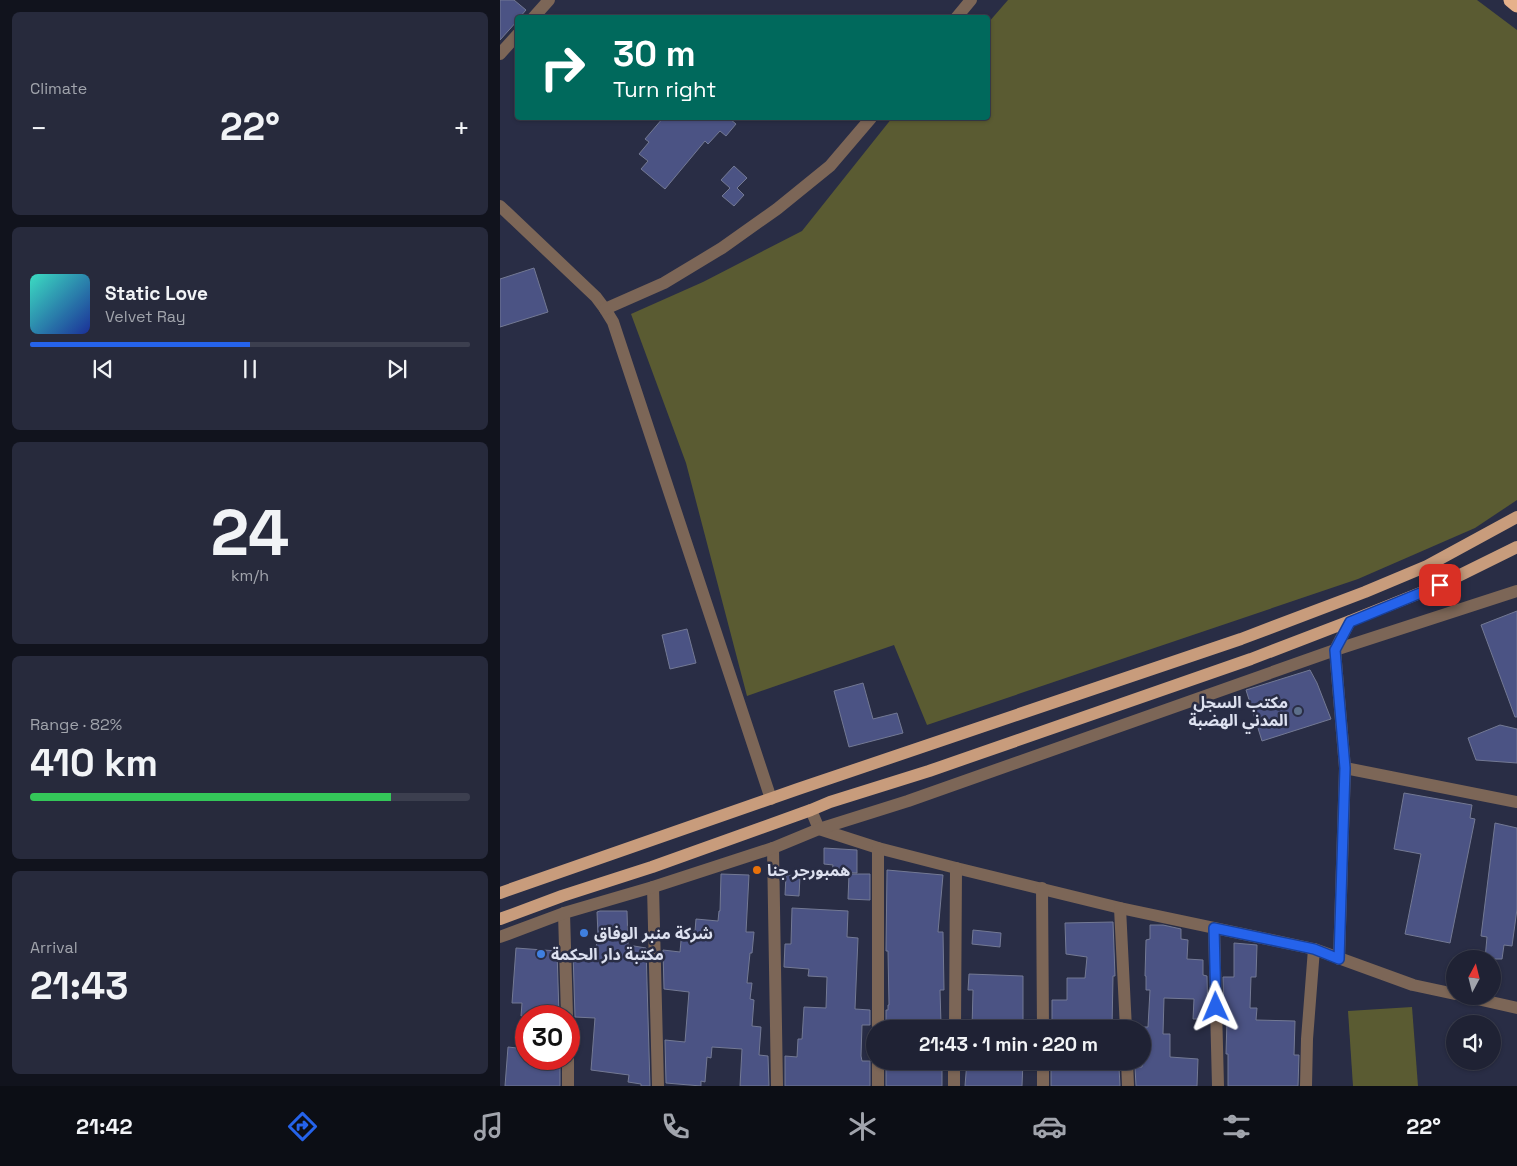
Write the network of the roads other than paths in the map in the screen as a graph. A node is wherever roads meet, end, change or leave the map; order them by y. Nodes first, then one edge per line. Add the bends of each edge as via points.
1 (971, 0) edge
2 (1511, 0) edge
3 (546, 1) edge
4 (1517, 5) edge
5 (535, 15) edge
6 (958, 15) edge
7 (515, 37) edge
8 (500, 54) edge
9 (869, 120) edge
10 (500, 206) edge
11 (605, 309) junction
12 (1517, 517) edge
13 (1517, 547) edge
14 (1517, 591) edge
15 (1350, 622) junction
16 (1241, 639) junction
17 (1335, 650) junction
18 (1251, 659) junction
19 (1345, 768) junction
20 (771, 799) junction
21 (1517, 802) edge
22 (812, 810) junction
23 (819, 829) junction
24 (773, 848) junction
25 (878, 848) junction
26 (956, 868) junction
27 (653, 886) junction
28 (1042, 888) junction
29 (500, 893) edge
30 (1120, 908) junction
31 (564, 914) junction
32 (500, 918) edge
33 (1214, 928) junction
34 (500, 937) edge
35 (1314, 949) junction
36 (1339, 959) junction
37 (1446, 992) edge
38 (1501, 1004) edge
39 (567, 1005) edge
40 (1517, 1008) edge
41 (878, 1020) edge
42 (955, 1020) edge
43 (1043, 1020) edge
44 (1126, 1020) edge
45 (568, 1070) edge
46 (878, 1070) edge
47 (954, 1070) edge
48 (1043, 1070) edge
49 (1127, 1070) edge
50 (568, 1086) edge
51 (658, 1086) edge
52 (776, 1086) edge
53 (878, 1086) edge
54 (954, 1086) edge
55 (1043, 1086) edge
56 (1128, 1086) edge
57 (1218, 1086) edge
58 (1306, 1086) edge

1 - 6 street
2 - 4 highway
3 - 5 street
7 - 8 street
9 - 11 street via 830,166 777,209 664,283
10 - 11 street
11 - 20 street via 618,335
12 - 16 main road via 1427,566
13 - 15 main road via 1440,585
14 - 17 street
15 - 17 street
15 - 18 main road
16 - 18 main road
16 - 20 main road
17 - 19 street
17 - 23 street via 908,801
18 - 22 main road
19 - 21 street
19 - 36 street
20 - 29 main road
22 - 23 street
22 - 32 main road
23 - 24 street
23 - 25 street
24 - 27 street
24 - 52 street
25 - 26 street
25 - 41 street
26 - 28 street
26 - 42 street
27 - 31 street
27 - 51 street
28 - 30 street
28 - 43 street
30 - 33 street
30 - 44 street
31 - 34 street
31 - 39 street
33 - 35 street
33 - 57 street
35 - 36 street
35 - 58 street
36 - 37 street via 1413,985
38 - 40 street
45 - 50 street
46 - 53 street
47 - 54 street
48 - 55 street
49 - 56 street

